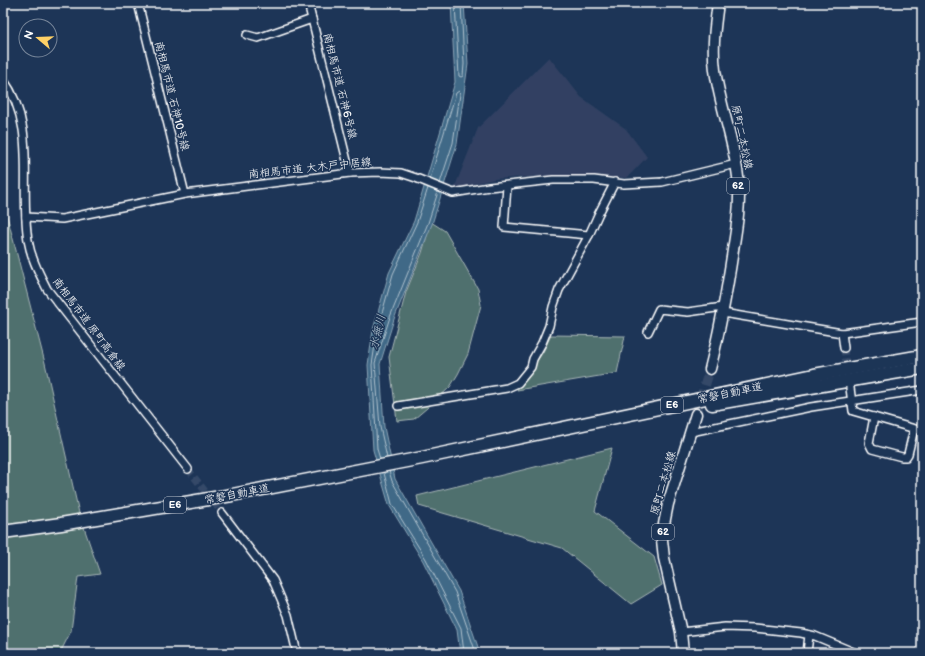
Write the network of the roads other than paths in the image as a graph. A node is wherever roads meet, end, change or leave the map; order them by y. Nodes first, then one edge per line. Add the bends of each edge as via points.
1 (138, 3) edge
2 (308, 3) edge
3 (718, 3) edge
4 (312, 20) junction
5 (247, 35) dead end
6 (3, 79) edge
7 (736, 164) junction
8 (350, 173) junction
9 (615, 182) junction
10 (507, 186) junction
11 (185, 194) junction
12 (26, 217) junction
13 (589, 235) junction
14 (723, 310) junction
15 (922, 322) edge
16 (648, 332) dead end
17 (842, 333) junction
18 (844, 348) tunnel mouth
19 (922, 356) edge
20 (922, 368) edge
21 (710, 370) tunnel mouth
22 (850, 388) dead end
23 (922, 390) edge
24 (852, 402) junction
25 (398, 406) dead end
26 (696, 414) tunnel mouth
27 (874, 417) junction
28 (914, 429) junction
29 (922, 431) edge
30 (691, 432) junction
31 (422, 458) junction
32 (188, 469) tunnel mouth
33 (222, 513) tunnel mouth
34 (3, 532) edge
35 (681, 632) junction
36 (809, 635) junction
37 (298, 653) edge
38 (683, 653) edge
39 (807, 653) edge
40 (856, 653) edge

1 - 11 street, 南相馬市道 石神10号線
2 - 4 street, 南相馬市道 石神6号線
3 - 7 main road, 原町二本松線 / 62 via 714,28 715,71
4 - 5 street via 258,38
4 - 8 street, 南相馬市道 石神6号線
6 - 12 street, 南相馬市道 原町高倉線 via 16,104 24,129
7 - 9 street, 南相馬市道 大木戸中居線 via 662,182
7 - 14 main road, 原町二本松線 / 62 via 739,192 737,226
8 - 10 street, 南相馬市道 大木戸中居線 via 400,173 453,193
8 - 11 street, 南相馬市道 大木戸中居線
9 - 10 street, 南相馬市道 大木戸中居線 via 573,180
9 - 13 street
10 - 13 street via 504,227
11 - 12 street, 南相馬市道 大木戸中居線 via 62,219
12 - 32 street, 南相馬市道 原町高倉線 via 28,240 34,262 47,289
13 - 25 street via 559,290 549,326 531,367 518,383 507,388
14 - 16 street via 688,312 659,309
14 - 17 street
14 - 21 main road, 原町二本松線 / 62
15 - 17 street
17 - 18 street
19 - 31 highway, 常磐自動車道 / E6 via 807,376
20 - 31 highway, 常磐自動車道 / E6
22 - 24 street
23 - 24 street
24 - 27 street via 853,411
24 - 30 street via 811,407
26 - 30 main road, 原町二本松線 / 62
27 - 28 street
27 - 28 street via 869,443 872,449 906,457
28 - 29 street
30 - 35 main road, 原町二本松線 / 62 via 668,504 662,540
31 - 34 highway, 常磐自動車道 / E6 via 156,509
33 - 37 street via 273,580 288,615
35 - 36 street via 725,627
35 - 38 main road, 原町二本松線 / 62
36 - 39 street
36 - 40 street

